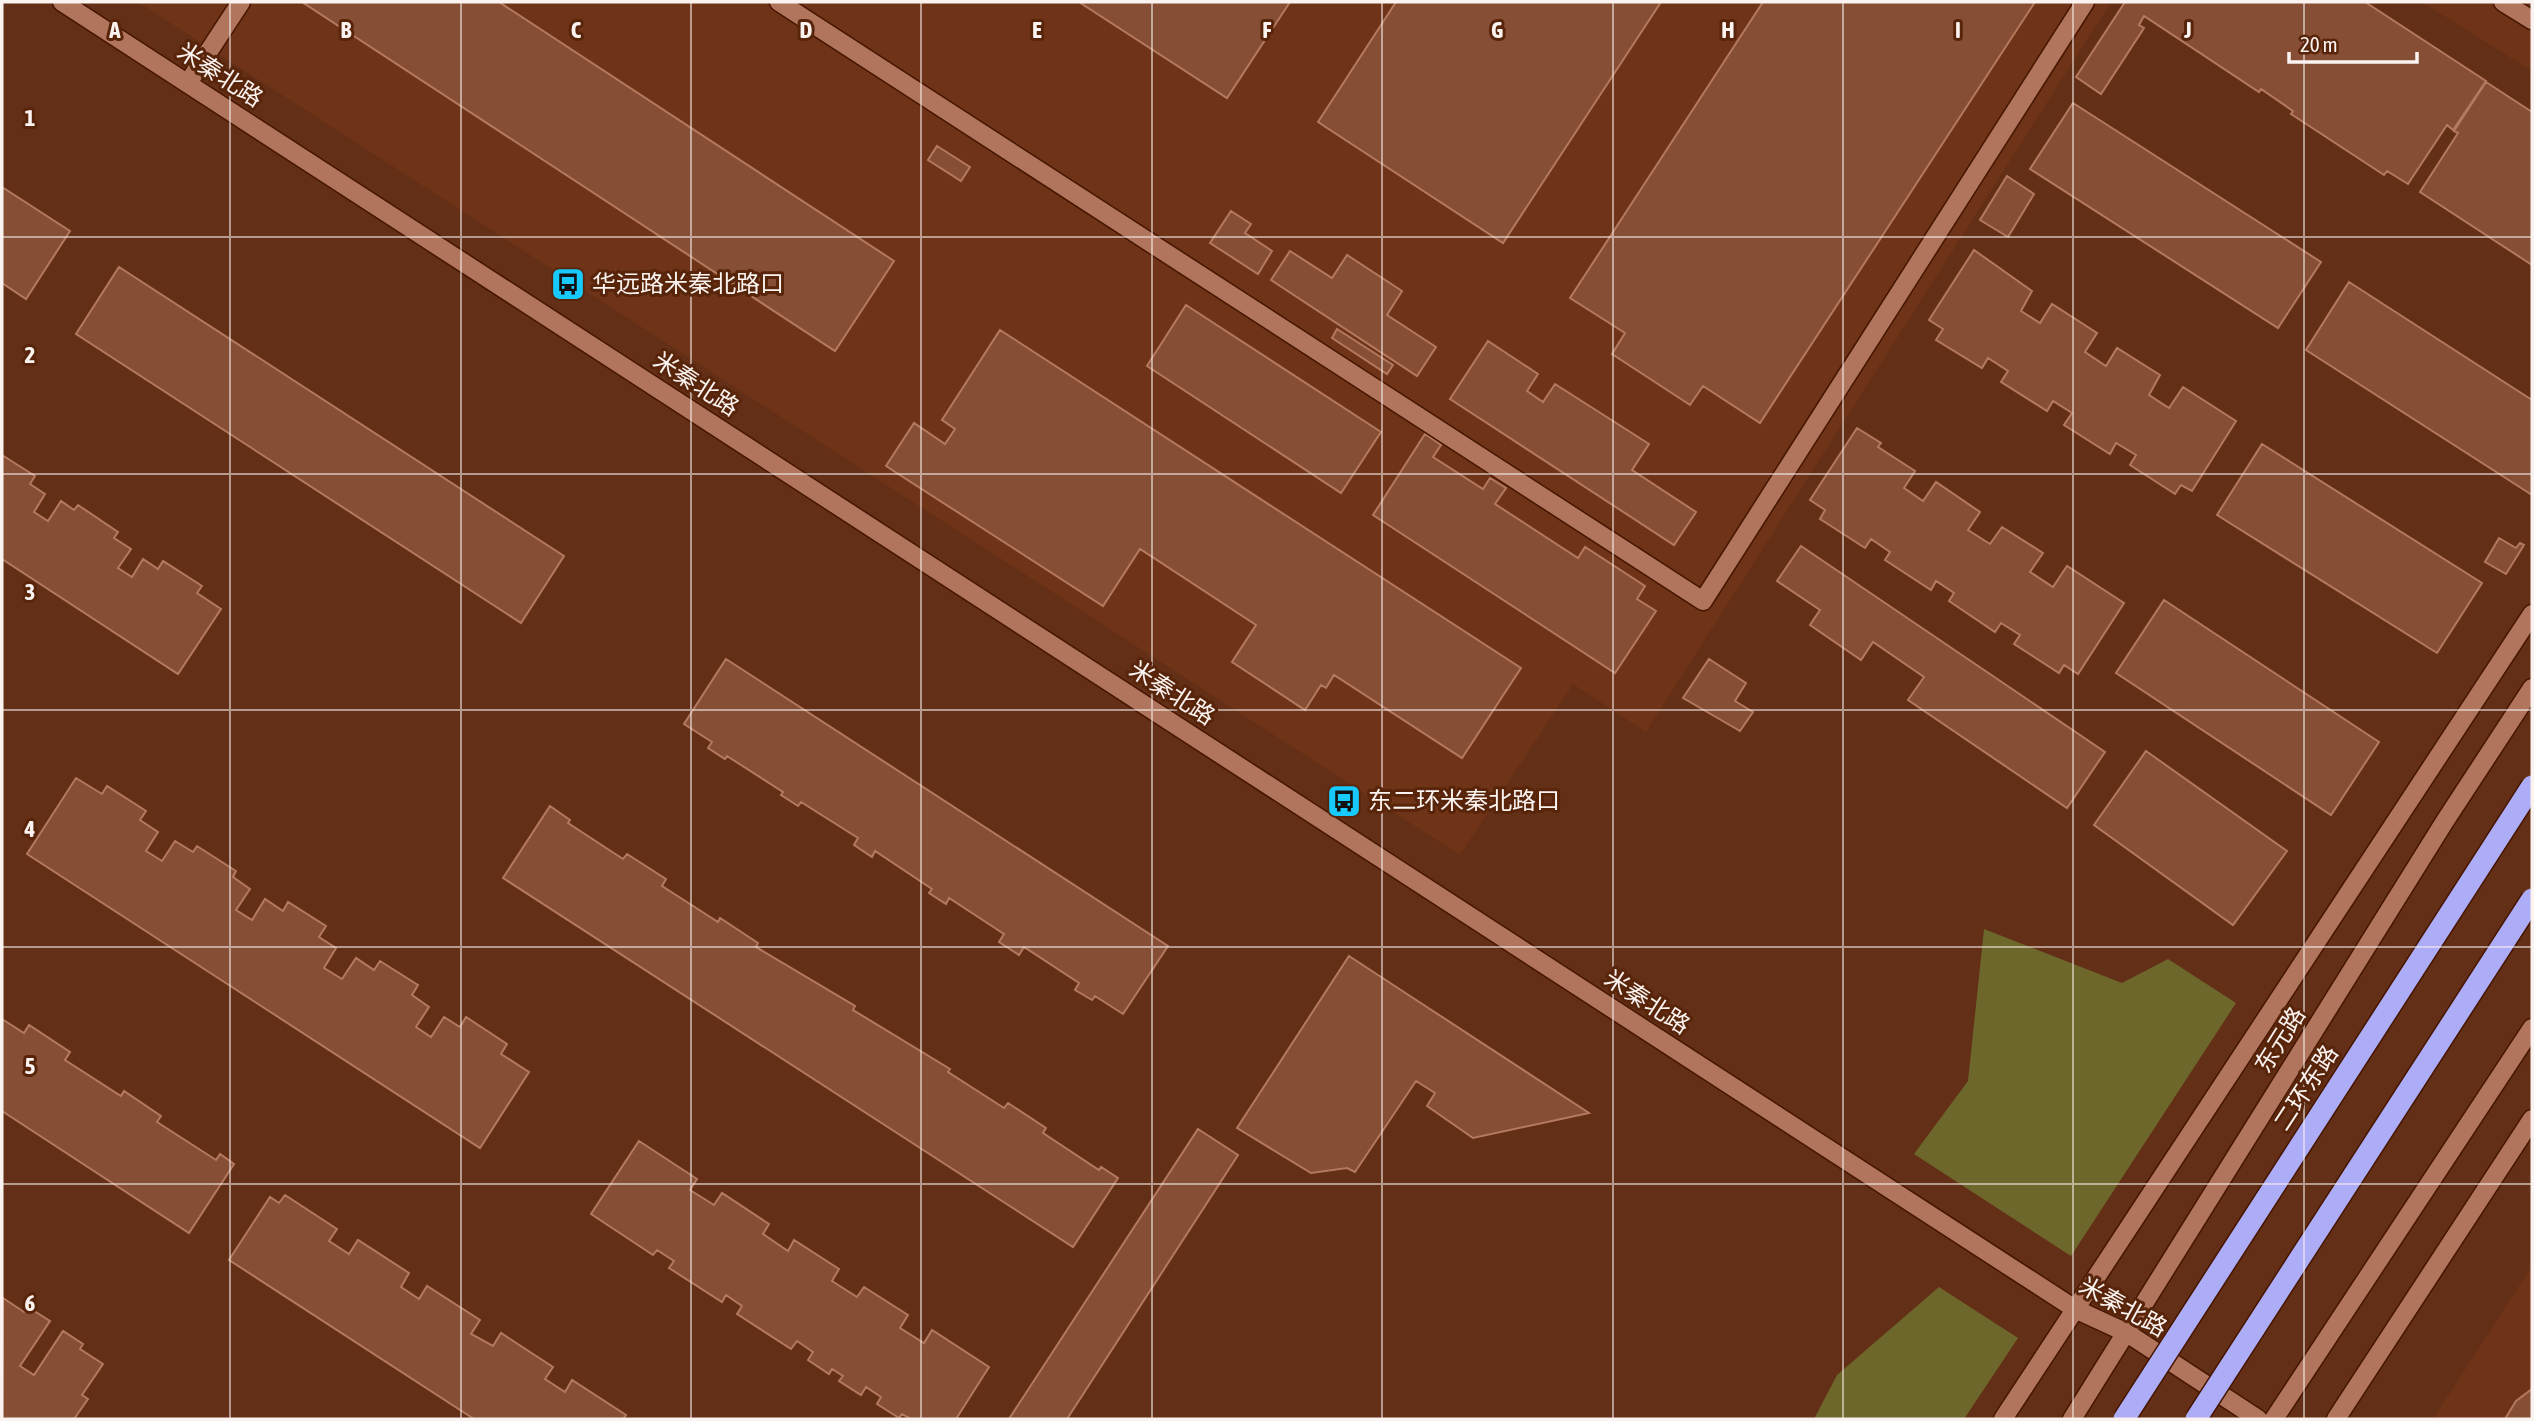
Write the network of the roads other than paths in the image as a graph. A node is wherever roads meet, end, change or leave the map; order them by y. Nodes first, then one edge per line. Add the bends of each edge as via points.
1 (62, 2) edge
2 (241, 2) edge
3 (779, 2) edge
4 (2085, 2) edge
5 (2503, 2) edge
6 (2532, 20) edge
7 (188, 83) junction
8 (2532, 614) edge
9 (2532, 688) edge
10 (2532, 786) edge
11 (2532, 899) edge
12 (2532, 1028) edge
13 (2532, 1119) edge
14 (2075, 1309) junction
15 (2127, 1334) junction
16 (2003, 1419) edge
17 (2072, 1419) edge
18 (2124, 1419) edge
19 (2196, 1419) edge
20 (2258, 1419) edge
21 (2274, 1419) edge
22 (2336, 1419) edge

1 - 7 street, 米秦北路
2 - 7 street
3 - 4 street via 1703,601
5 - 6 street
7 - 14 street, 米秦北路
8 - 14 street
9 - 15 street, 东元路
10 - 18 highway, 二环东路, bridge
11 - 19 highway, bridge
12 - 21 street
13 - 22 street
14 - 15 street, 米秦北路
14 - 16 street
15 - 17 street, 东元路
15 - 20 street, 米秦北路

